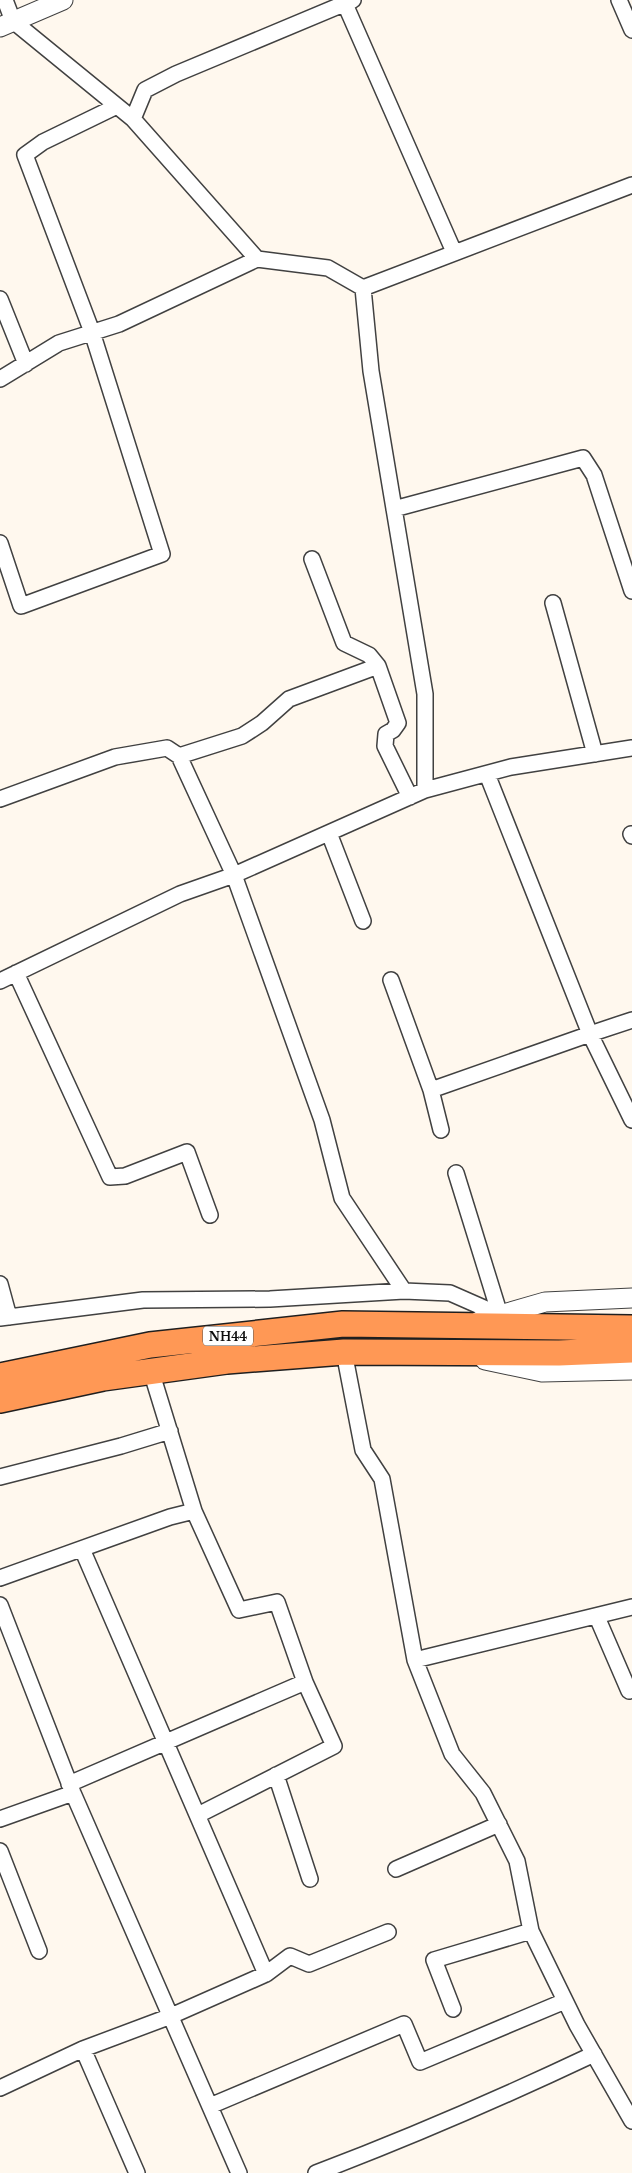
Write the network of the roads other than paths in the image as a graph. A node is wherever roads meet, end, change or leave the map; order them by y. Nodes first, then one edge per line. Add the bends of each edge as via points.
1 (5, 0) edge
2 (63, 0) edge
3 (619, 0) edge
4 (349, 2) edge
5 (6, 24) edge
6 (632, 30) edge
7 (117, 106) junction
8 (132, 119) junction
9 (631, 187) edge
10 (454, 252) junction
11 (257, 259) junction
12 (363, 288) junction
13 (0, 299) edge
14 (92, 332) junction
15 (26, 364) junction
16 (0, 379) edge
17 (394, 509) junction
18 (0, 543) edge
19 (312, 559) dead end
20 (632, 591) edge
21 (553, 603) dead end
22 (378, 666) junction
23 (632, 748) edge
24 (595, 754) junction
25 (179, 756) junction
26 (488, 774) junction
27 (425, 790) junction
28 (410, 797) junction
29 (0, 799) edge
30 (329, 833) junction
31 (234, 875) junction
32 (363, 921) dead end
33 (16, 973) junction
34 (392, 980) dead end
35 (0, 981) edge
36 (632, 1020) edge
37 (590, 1034) junction
38 (431, 1090) junction
39 (632, 1120) edge
40 (441, 1130) dead end
41 (456, 1173) dead end
42 (210, 1215) dead end
43 (0, 1284) edge
44 (404, 1292) junction
45 (632, 1298) edge
46 (500, 1315) junction
47 (5, 1318) edge
48 (458, 1326) junction
49 (632, 1328) edge
50 (632, 1350) edge
51 (344, 1352) junction
52 (450, 1352) junction
53 (632, 1370) edge
54 (151, 1371) junction
55 (0, 1376) edge
56 (0, 1400) edge
57 (170, 1431) junction
58 (0, 1477) edge
59 (194, 1511) junction
60 (82, 1549) junction
61 (0, 1578) edge
62 (0, 1605) edge
63 (632, 1608) edge
64 (597, 1617) junction
65 (415, 1660) junction
66 (305, 1682) junction
67 (629, 1691) dead end
68 (166, 1742) junction
69 (276, 1775) junction
70 (71, 1788) junction
71 (198, 1815) junction
72 (0, 1819) edge
73 (499, 1824) junction
74 (0, 1851) edge
75 (396, 1869) dead end
76 (310, 1879) dead end
77 (388, 1932) dead end
78 (531, 1932) junction
79 (39, 1951) dead end
80 (266, 1974) junction
81 (565, 2001) junction
82 (453, 2009) dead end
83 (170, 2016) junction
84 (83, 2049) junction
85 (594, 2054) junction
86 (0, 2088) edge
87 (210, 2106) junction
88 (632, 2121) edge
89 (349, 2167) edge
90 (130, 2171) edge
91 (239, 2173) edge
92 (316, 2173) edge

1 - 5 street
2 - 5 street
3 - 6 street
4 - 8 street via 145,90
4 - 10 street
5 - 7 street
7 - 8 street
7 - 14 street via 43,142 25,155
8 - 11 street
9 - 10 street
10 - 12 street
11 - 12 street via 328,268
11 - 14 street via 119,324
12 - 17 street via 371,371
13 - 15 street
14 - 15 street via 59,343
14 - 18 street via 162,554 21,606
15 - 16 street
17 - 20 street via 583,458 594,475
17 - 27 street via 425,694
19 - 22 street via 344,643 368,655
21 - 24 street
22 - 25 street via 289,699 242,736
22 - 28 street via 398,723 386,734 385,746
23 - 24 street
24 - 26 street via 511,767
25 - 29 street via 167,748 115,757
25 - 31 street
26 - 27 street
26 - 37 street
27 - 28 street
28 - 30 street
30 - 31 street
30 - 32 street
31 - 33 street via 180,894
31 - 44 street via 322,1120 342,1198
33 - 35 street
33 - 42 street via 110,1177 125,1176 187,1152
34 - 38 street
36 - 37 street
37 - 38 street
37 - 39 street
38 - 40 street
41 - 46 street
43 - 47 street
44 - 46 street via 450,1293
44 - 47 street via 270,1299 144,1300
45 - 46 street via 545,1302
46 - 48 street
48 - 49 highway, NH44
48 - 55 highway, NH44 via 343,1324 270,1331 150,1345
50 - 52 highway, NH44
51 - 52 highway, NH44
51 - 54 highway, NH44 via 227,1361
51 - 65 street via 363,1450 382,1479
52 - 53 street via 542,1372
54 - 56 highway, NH44
54 - 57 street
57 - 58 street
57 - 59 street
59 - 60 street via 170,1516
59 - 66 street via 239,1610 277,1602
60 - 61 street
60 - 68 street
62 - 70 street
63 - 64 street
64 - 65 street
64 - 67 street
65 - 73 street via 452,1754 483,1793
66 - 68 street
66 - 69 street via 334,1746
68 - 70 street
68 - 71 street
69 - 71 street
69 - 76 street
70 - 72 street
70 - 83 street
71 - 80 street
73 - 75 street
73 - 78 street via 517,1861
74 - 79 street
77 - 80 street via 309,1964 290,1956
78 - 81 street
78 - 82 street via 434,1960
80 - 83 street
81 - 85 street
81 - 87 street via 420,2062 404,2024
83 - 84 street
83 - 87 street
84 - 86 street
84 - 90 street
85 - 88 street
85 - 89 street
87 - 91 street
89 - 92 street

